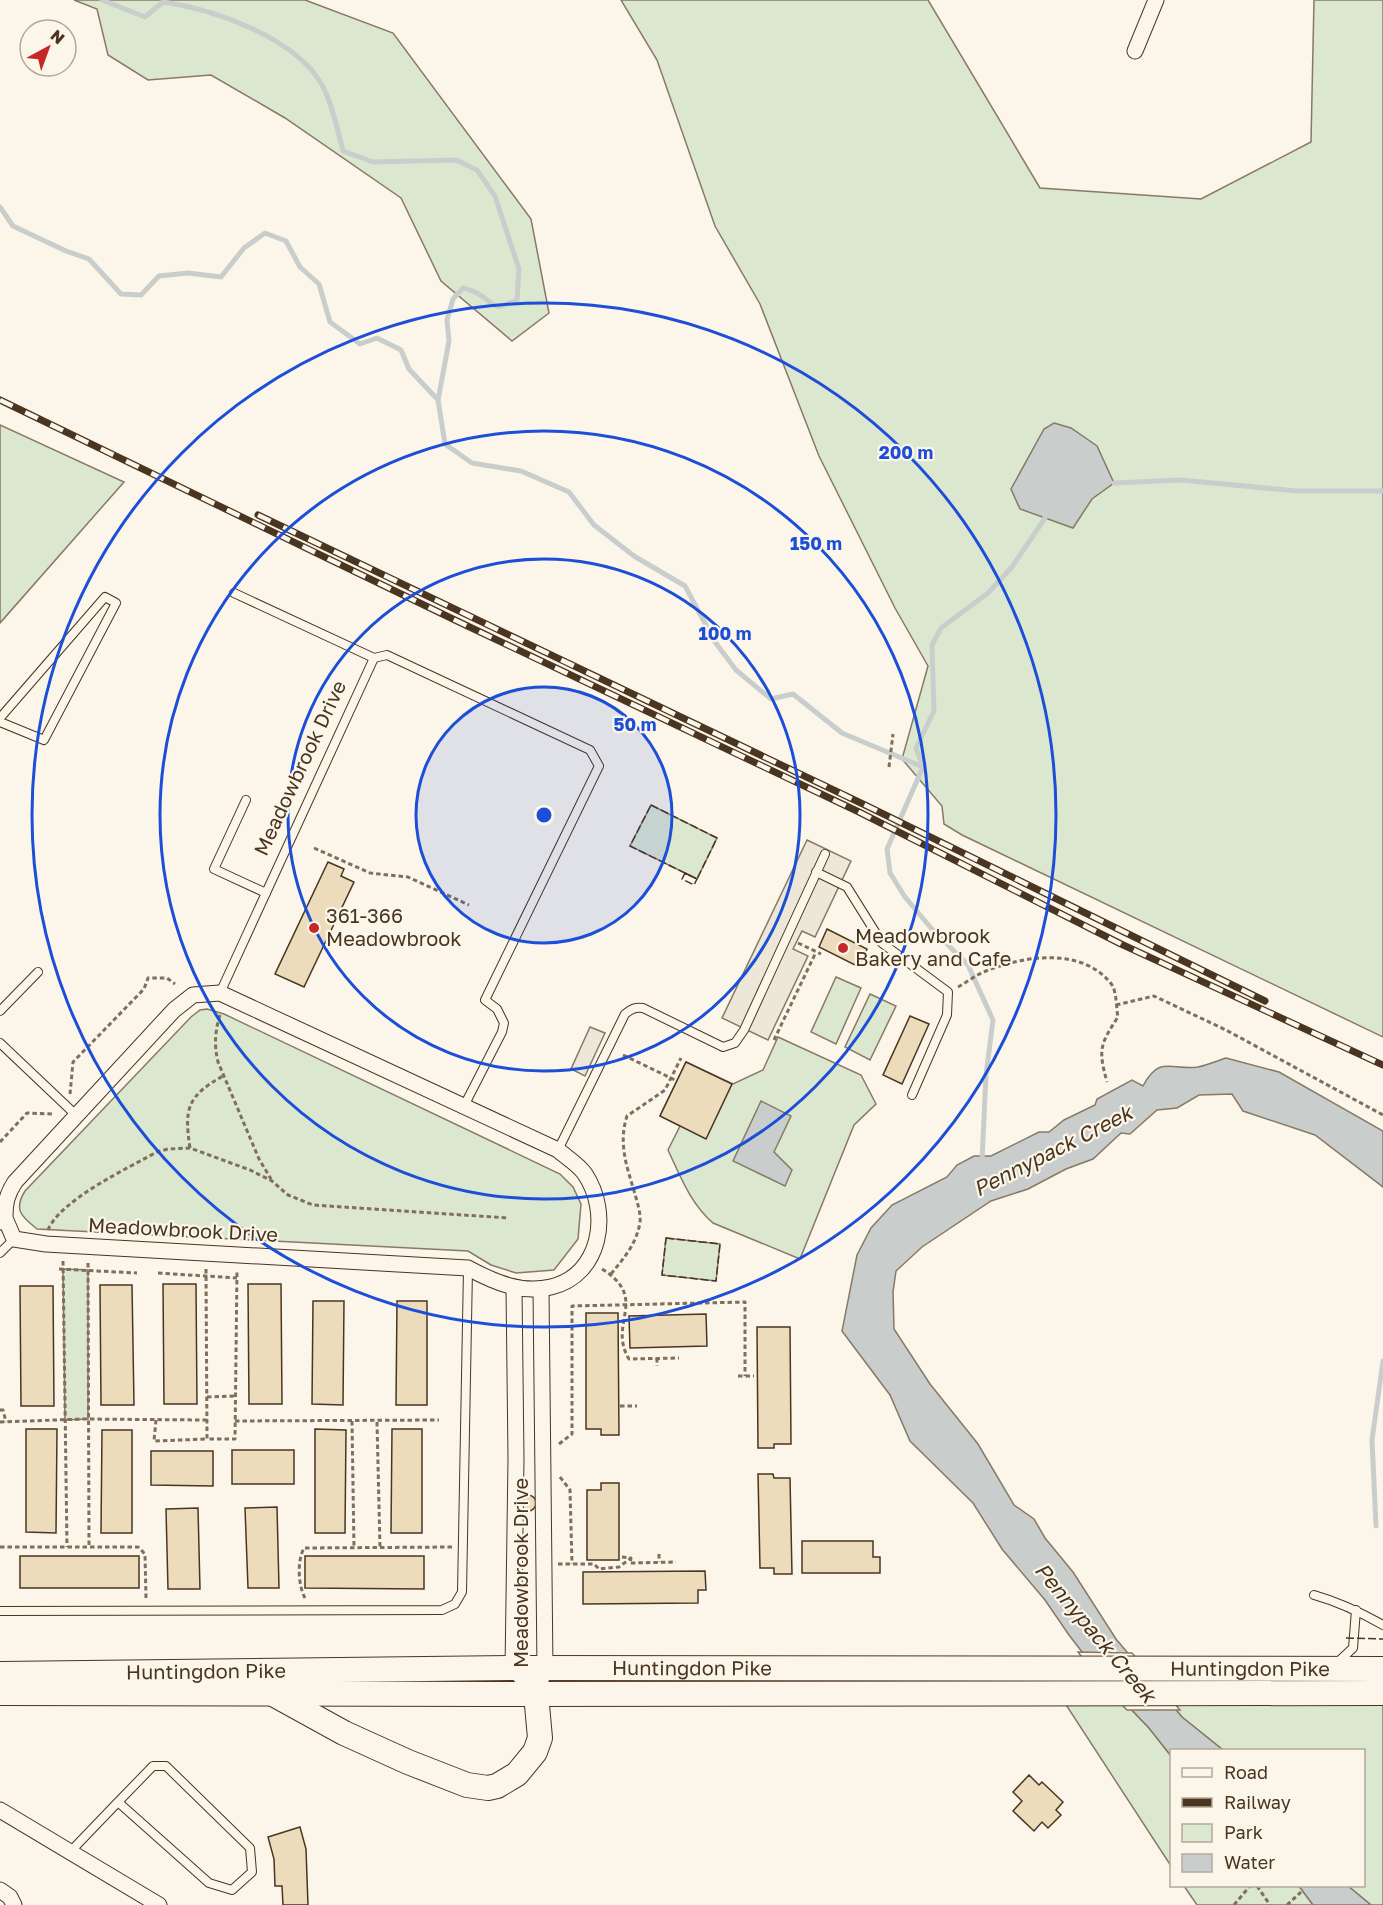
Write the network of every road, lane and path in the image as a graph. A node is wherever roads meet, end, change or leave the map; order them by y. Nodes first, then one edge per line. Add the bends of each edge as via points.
1 (1156, 0) edge
2 (1135, 51) dead end
3 (234, 593) dead end
4 (374, 658) junction
5 (0, 720) edge
6 (893, 734) dead end
7 (889, 767) dead end
8 (246, 800) dead end
9 (314, 848) dead end
10 (825, 854) dead end
11 (816, 872) junction
12 (266, 893) junction
13 (469, 905) dead end
14 (798, 943) dead end
15 (38, 972) dead end
16 (175, 984) dead end
17 (956, 988) dead end
18 (220, 993) junction
19 (1116, 1005) junction
20 (0, 1011) edge
21 (220, 1015) dead end
22 (774, 1040) dead end
23 (0, 1043) edge
24 (623, 1055) dead end
25 (681, 1058) dead end
26 (223, 1075) junction
27 (671, 1078) junction
28 (677, 1081) dead end
29 (1107, 1082) dead end
30 (70, 1095) dead end
31 (912, 1095) dead end
32 (464, 1106) junction
33 (52, 1114) dead end
34 (1383, 1115) edge
35 (77, 1116) junction
36 (0, 1142) edge
37 (190, 1148) junction
38 (558, 1150) junction
39 (272, 1181) junction
40 (508, 1218) dead end
41 (3, 1220) edge
42 (48, 1228) dead end
43 (14, 1239) junction
44 (63, 1245) junction
45 (88, 1246) junction
46 (0, 1253) edge
47 (468, 1268) junction
48 (61, 1269) junction
49 (206, 1269) dead end
50 (602, 1269) dead end
51 (88, 1270) junction
52 (237, 1271) dead end
53 (137, 1273) dead end
54 (158, 1273) dead end
55 (611, 1274) junction
56 (237, 1278) junction
57 (514, 1288) junction
58 (541, 1288) junction
59 (628, 1304) junction
60 (657, 1358) junction
61 (679, 1358) dead end
62 (657, 1366) dead end
63 (738, 1376) dead end
64 (745, 1376) junction
65 (754, 1376) dead end
66 (236, 1396) junction
67 (207, 1397) junction
68 (620, 1406) dead end
69 (638, 1406) dead end
70 (0, 1410) edge
71 (88, 1419) junction
72 (65, 1420) junction
73 (156, 1420) junction
74 (207, 1420) junction
75 (352, 1420) junction
76 (439, 1420) dead end
77 (236, 1421) junction
78 (0, 1422) edge
79 (6, 1422) junction
80 (377, 1422) dead end
81 (207, 1439) junction
82 (555, 1447) dead end
83 (556, 1474) dead end
84 (0, 1546) edge
85 (67, 1546) junction
86 (89, 1546) junction
87 (463, 1547) junction
88 (354, 1548) junction
89 (380, 1548) junction
90 (659, 1554) dead end
91 (622, 1557) dead end
92 (631, 1558) junction
93 (659, 1562) junction
94 (676, 1562) dead end
95 (553, 1564) dead end
96 (572, 1564) junction
97 (1314, 1595) dead end
98 (312, 1610) junction
99 (1356, 1610) junction
100 (0, 1611) edge
101 (147, 1611) junction
102 (1383, 1625) edge
103 (513, 1668) junction
104 (545, 1669) junction
105 (1383, 1669) edge
106 (1330, 1670) junction
107 (0, 1674) edge
108 (0, 1693) edge
109 (1383, 1693) edge
110 (273, 1694) junction
111 (536, 1694) junction
112 (118, 1802) junction
113 (0, 1810) edge
114 (70, 1852) junction
115 (1249, 1887) edge
116 (1258, 1887) edge
117 (0, 1890) edge
118 (1301, 1892) dead end
119 (14, 1905) edge
120 (159, 1905) edge
121 (1234, 1905) edge
122 (1270, 1905) edge
123 (1287, 1905) edge

1 - 2 street
3 - 4 lane
4 - 12 lane, Meadowbrook Drive
4 - 32 lane via 387,655 590,750 599,766 485,1000 497,1009 504,1023
5 - 5 lane via 105,597 116,603 44,740
6 - 7 path
8 - 12 lane via 214,869
9 - 13 path via 370,873 408,877
10 - 11 lane
11 - 31 lane via 848,887 882,943 948,992 947,1015
11 - 38 lane via 735,1042 723,1047 643,1008 630,1010
12 - 18 lane, Meadowbrook Drive
14 - 22 path via 818,953
15 - 20 lane
16 - 30 path via 167,978 148,978 144,989 73,1062
17 - 19 path via 987,971 1030,959 1068,957 1093,967 1113,987
18 - 32 street, Meadowbrook Drive
18 - 35 street via 193,995 183,1002
19 - 29 path via 1118,1017 1102,1041 1102,1066
19 - 34 path via 1154,996 1226,1030
21 - 26 path via 214,1047
23 - 35 lane
24 - 27 path
25 - 27 path
26 - 37 path via 192,1100 186,1120
26 - 39 path
27 - 28 path
27 - 55 path via 665,1090 627,1116 623,1156 641,1219 630,1250
32 - 38 street, Meadowbrook Drive
33 - 36 path via 27,1113
35 - 41 street via 15,1182 8,1193
37 - 39 path
37 - 42 path via 157,1152 78,1198
38 - 58 street, Meadowbrook Drive via 585,1173 599,1206 600,1231 591,1256 575,1275 553,1287
39 - 40 path via 288,1196 313,1205
41 - 43 street
43 - 44 street, Meadowbrook Drive
43 - 46 lane
44 - 45 street, Meadowbrook Drive
44 - 48 path
45 - 47 street, Meadowbrook Drive
45 - 51 path
47 - 57 street, Meadowbrook Drive
47 - 87 lane
48 - 51 path
48 - 72 path
49 - 67 path
50 - 55 path
51 - 53 path
51 - 71 path
52 - 56 path
54 - 56 path
55 - 59 path via 625,1292
56 - 66 path
57 - 58 street, Meadowbrook Drive
57 - 103 street, Meadowbrook Drive
58 - 104 street, Meadowbrook Drive
59 - 60 path via 623,1318 623,1349 629,1359
59 - 64 path via 745,1302
59 - 82 path via 572,1306 572,1434
60 - 61 path
60 - 62 path
63 - 64 path
64 - 65 path
66 - 67 path
66 - 77 path
67 - 74 path
68 - 69 path
70 - 79 path
71 - 72 path
71 - 73 path
71 - 86 path
72 - 79 path
72 - 85 path
73 - 74 path
73 - 81 path via 154,1441
74 - 81 path
75 - 76 path
75 - 77 path
75 - 88 path
77 - 81 path via 235,1439
78 - 79 path
80 - 89 path
83 - 96 path via 570,1490
84 - 85 path
85 - 86 path
86 - 101 path via 138,1546 145,1554
87 - 89 path
87 - 98 lane via 462,1592 455,1604 442,1610
88 - 89 path
88 - 98 path via 304,1548 300,1556 300,1589
90 - 93 path
91 - 92 path
92 - 93 path via 630,1563
92 - 96 path via 619,1567 599,1569 594,1564
93 - 94 path
95 - 96 path
97 - 99 lane
98 - 101 lane
99 - 102 lane
99 - 106 lane via 1353,1648
100 - 101 lane
103 - 104 main road, Huntingdon Pike
103 - 107 main road, Huntingdon Pike
103 - 111 street, Meadowbrook Drive
104 - 106 main road, Huntingdon Pike
104 - 111 street, Meadowbrook Drive
105 - 106 main road, Huntingdon Pike
108 - 110 main road, Huntingdon Pike
109 - 111 main road, Huntingdon Pike
110 - 111 main road, Huntingdon Pike
110 - 111 main road via 408,1762 467,1785 488,1788 517,1774 535,1752 540,1738
112 - 112 lane via 209,1883 232,1890 252,1872 250,1848 166,1766 153,1766
112 - 114 lane
113 - 114 street
114 - 120 street
115 - 121 path
116 - 122 path
117 - 119 street
118 - 123 path

